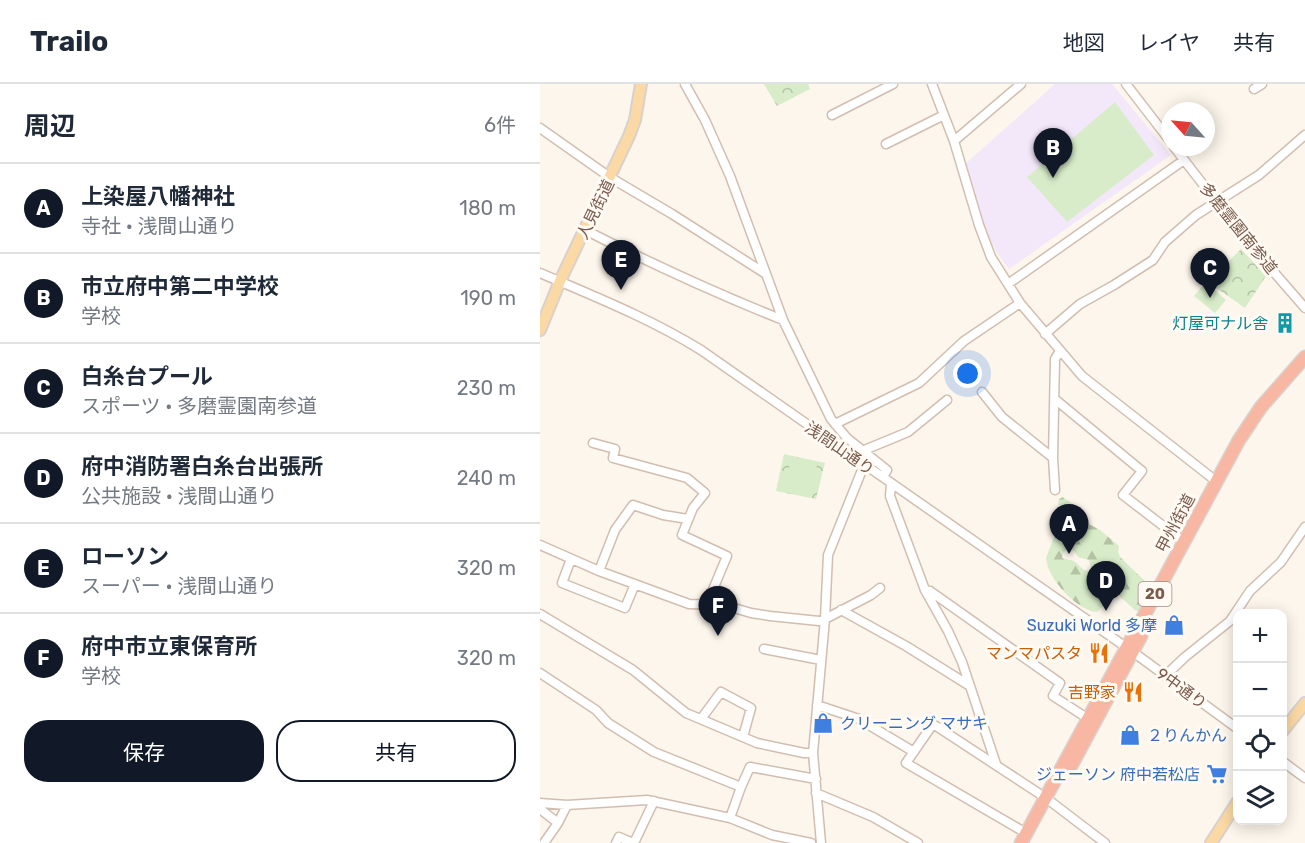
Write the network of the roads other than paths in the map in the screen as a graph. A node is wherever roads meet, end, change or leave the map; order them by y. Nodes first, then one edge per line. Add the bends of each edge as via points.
1 (641, 84) edge
2 (685, 84) edge
3 (932, 84) edge
4 (1021, 84) edge
5 (890, 85) edge
6 (1130, 86) edge
7 (944, 115) junction
8 (832, 116) dead end
9 (540, 128) edge
10 (1161, 129) edge
11 (1305, 135) edge
12 (954, 141) junction
13 (886, 144) dead end
14 (1181, 156) edge
15 (1184, 160) junction
16 (611, 178) junction
17 (1217, 202) junction
18 (585, 230) junction
19 (540, 273) edge
20 (767, 274) junction
21 (560, 281) junction
22 (1008, 284) junction
23 (1020, 303) junction
24 (1305, 308) edge
25 (783, 320) junction
26 (540, 330) edge
27 (1045, 334) junction
28 (1060, 351) junction
29 (1305, 357) edge
30 (1305, 367) edge
31 (982, 392) dead end
32 (947, 400) dead end
33 (1056, 400) junction
34 (835, 424) junction
35 (593, 443) dead end
36 (862, 451) junction
37 (1053, 458) junction
38 (864, 465) junction
39 (883, 477) junction
40 (1216, 481) junction
41 (891, 484) junction
42 (1055, 490) dead end
43 (688, 519) junction
44 (1305, 527) edge
45 (1184, 542) junction
46 (540, 545) edge
47 (571, 559) junction
48 (599, 571) junction
49 (635, 584) junction
50 (880, 588) dead end
51 (925, 590) junction
52 (707, 604) junction
53 (841, 610) junction
54 (540, 614) edge
55 (825, 619) junction
56 (764, 649) dead end
57 (1129, 650) junction
58 (821, 660) junction
59 (540, 673) edge
60 (1165, 676) junction
61 (970, 686) junction
62 (1305, 703) edge
63 (817, 705) junction
64 (701, 718) junction
65 (1087, 718) junction
66 (1233, 725) edge
67 (1287, 726) edge
68 (743, 737) junction
69 (914, 752) junction
70 (813, 753) junction
71 (996, 765) junction
72 (1287, 765) edge
73 (1305, 778) edge
74 (816, 779) junction
75 (741, 787) junction
76 (816, 793) junction
77 (1049, 800) junction
78 (654, 801) junction
79 (540, 803) edge
80 (567, 805) junction
81 (540, 809) edge
82 (1233, 809) edge
83 (730, 818) junction
84 (558, 823) junction
85 (1026, 840) edge
86 (544, 843) edge
87 (616, 843) edge
88 (633, 843) edge
89 (811, 843) edge
90 (821, 843) edge
91 (918, 843) edge
92 (1105, 843) edge
93 (1211, 843) edge

1 - 16 main road, 人見街道 via 635,120
2 - 20 street via 730,176
3 - 7 street
4 - 12 street
5 - 8 street
6 - 10 street
7 - 12 street
7 - 13 street
9 - 16 street
11 - 17 street via 1259,175
12 - 22 street via 978,225
14 - 15 street, 多磨霊園南参道
15 - 17 street, 多磨霊園南参道
15 - 22 street
16 - 18 main road, 人見街道
16 - 20 street
17 - 24 street, 多磨霊園南参道
17 - 27 street via 1165,242 1153,260 1080,304
18 - 21 main road, 人見街道
18 - 25 street
19 - 21 street, 浅間山通り
20 - 25 street
21 - 26 main road, 人見街道
21 - 38 street, 浅間山通り via 627,309 679,337
22 - 23 street
23 - 27 street
23 - 34 street via 964,342 919,383
25 - 34 street
27 - 28 street
28 - 33 street via 1055,359
28 - 40 street via 1082,376
29 - 40 highway, 甲州街道 / 20 via 1261,407
30 - 57 highway, 甲州街道 / 20 via 1266,411 1239,452
31 - 37 street via 1002,417
32 - 36 street via 908,432
33 - 37 street
33 - 45 street via 1143,471 1123,495
34 - 36 street
35 - 43 street via 615,449 613,458 687,478 705,493
36 - 39 street via 887,470
37 - 42 street
38 - 39 street, 浅間山通り
38 - 55 street via 828,555
39 - 41 street, 浅間山通り
40 - 45 highway, 甲州街道 / 20
41 - 51 street via 890,496
41 - 57 street, 浅間山通り
43 - 48 street via 633,505 615,530
43 - 52 street via 682,535 727,556
44 - 60 street via 1281,562 1250,591 1230,621
45 - 57 highway, 甲州街道 / 20
46 - 47 street
47 - 48 street
47 - 49 street via 562,583 625,608
48 - 49 street
49 - 52 street via 689,604
50 - 53 street
51 - 61 street via 948,631
51 - 65 street via 1060,683 1053,696
52 - 55 street via 789,618
53 - 55 street
53 - 61 street
54 - 64 street via 633,670 686,713
55 - 58 street
56 - 58 street
57 - 60 street, 9中通り
57 - 65 highway, 甲州街道 / 20
57 - 77 highway, 甲州街道 / 20
58 - 63 street
59 - 75 street via 654,752
60 - 66 street, 9中通り
61 - 71 street
62 - 67 main road
63 - 69 street via 859,719
63 - 70 street
64 - 68 street
64 - 68 street via 721,692 752,708
65 - 77 highway, 甲州街道 / 20
68 - 70 street
69 - 71 street via 933,724
69 - 85 street via 906,763
70 - 74 street
71 - 77 street
72 - 73 street
74 - 75 street via 750,767
74 - 76 street
75 - 83 street
76 - 90 street
76 - 91 street via 873,817
77 - 85 highway, 甲州街道 / 20
77 - 92 street
78 - 80 street
78 - 83 street
78 - 88 street
79 - 80 street
80 - 84 street
81 - 84 street
82 - 93 main road
83 - 89 street via 772,835
84 - 86 street
87 - 88 street via 619,837

